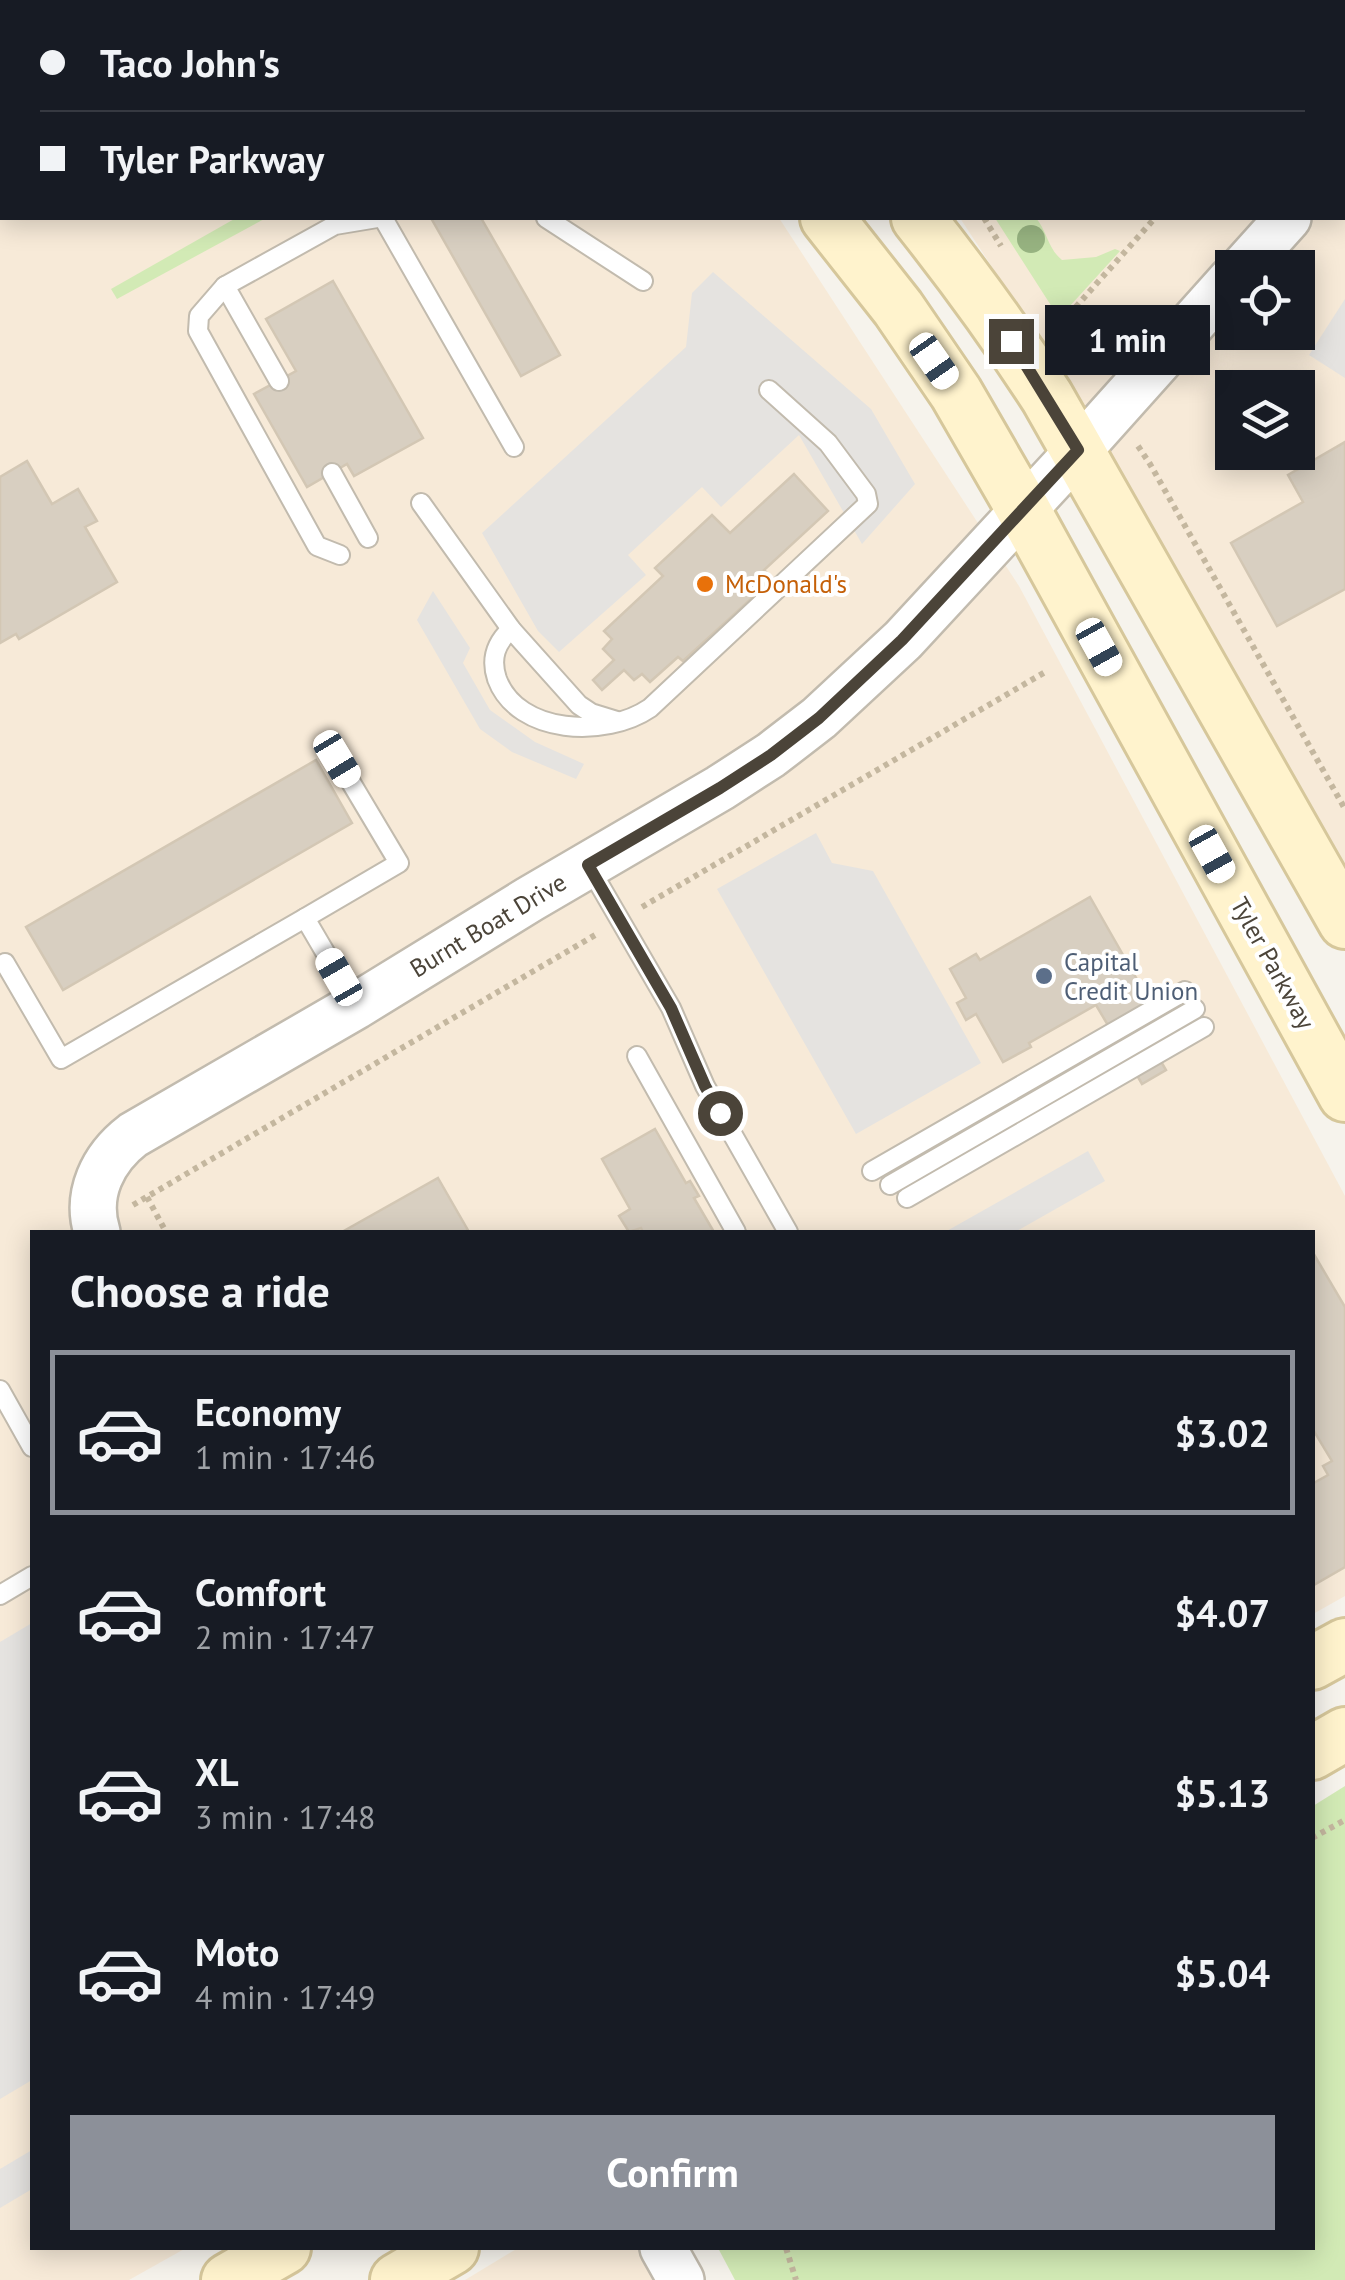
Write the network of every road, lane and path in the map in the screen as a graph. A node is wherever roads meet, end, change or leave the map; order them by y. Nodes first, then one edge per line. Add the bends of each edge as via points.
1 (369, 220) edge
2 (381, 220) edge
3 (549, 220) edge
4 (829, 220) edge
5 (920, 220) edge
6 (985, 220) edge
7 (1152, 220) edge
8 (1286, 220) edge
9 (1259, 250) edge
10 (1005, 252) dead end
11 (643, 281) dead end
12 (225, 286) junction
13 (1215, 298) edge
14 (1050, 323) dead end
15 (1061, 333) junction
16 (1071, 348) dead end
17 (280, 380) dead end
18 (770, 390) dead end
19 (1114, 411) junction
20 (514, 447) dead end
21 (1078, 450) junction
22 (332, 473) dead end
23 (421, 503) dead end
24 (1024, 510) junction
25 (368, 538) dead end
26 (340, 554) dead end
27 (512, 629) junction
28 (1047, 671) dead end
29 (622, 722) junction
30 (337, 759) dead end
31 (1345, 809) edge
32 (588, 865) junction
33 (305, 918) junction
34 (620, 920) junction
35 (1345, 922) edge
36 (5, 964) dead end
37 (1185, 991) dead end
38 (356, 1006) junction
39 (1195, 1009) dead end
40 (1204, 1027) dead end
41 (637, 1056) dead end
42 (1345, 1094) edge
43 (872, 1171) dead end
44 (890, 1185) dead end
45 (147, 1197) junction
46 (907, 1198) dead end
47 (96, 1229) edge
48 (165, 1230) edge
49 (735, 1230) edge
50 (787, 1230) edge
51 (0, 1390) edge
52 (30, 1443) edge
53 (30, 1577) edge
54 (0, 1595) edge
55 (1345, 1645) edge
56 (1315, 1661) edge
57 (1345, 1734) edge
58 (1315, 1750) edge
59 (1345, 1820) edge
60 (1315, 1836) edge
61 (280, 2250) edge
62 (449, 2250) edge
63 (664, 2250) edge
64 (787, 2250) edge
65 (228, 2280) edge
66 (397, 2280) edge
67 (681, 2280) edge
68 (796, 2280) edge

1 - 12 lane via 335,226
2 - 20 lane
3 - 11 lane
4 - 24 main road, Tyler Parkway via 956,393
5 - 21 main road via 1011,341
6 - 10 path
7 - 15 path
8 - 9 street
12 - 17 lane
12 - 26 lane via 199,316 198,331 317,546
13 - 19 street, Burnt Boat Drive
14 - 15 path
15 - 16 path
18 - 29 lane via 828,443 868,504 650,708
19 - 21 street, Burnt Boat Drive
19 - 31 path
21 - 24 street, Burnt Boat Drive
21 - 35 main road
22 - 25 lane
23 - 27 lane
24 - 32 street, Burnt Boat Drive via 819,718 720,788
24 - 42 main road, Tyler Parkway
27 - 29 lane via 578,705
27 - 29 lane via 500,639 494,662 512,703 557,724 590,728
28 - 34 path
30 - 33 lane via 399,863
32 - 34 lane
32 - 38 street, Burnt Boat Drive
33 - 36 lane via 60,1059
33 - 38 lane
34 - 45 path
34 - 50 lane
37 - 43 lane
38 - 47 street, Burnt Boat Drive via 120,1145 94,1192
39 - 44 lane
40 - 46 lane
41 - 49 lane
45 - 47 path
45 - 48 path
51 - 52 lane
53 - 54 lane
55 - 56 main road
57 - 58 main road
59 - 60 path
61 - 65 main road
62 - 66 main road
63 - 67 street
64 - 68 path

